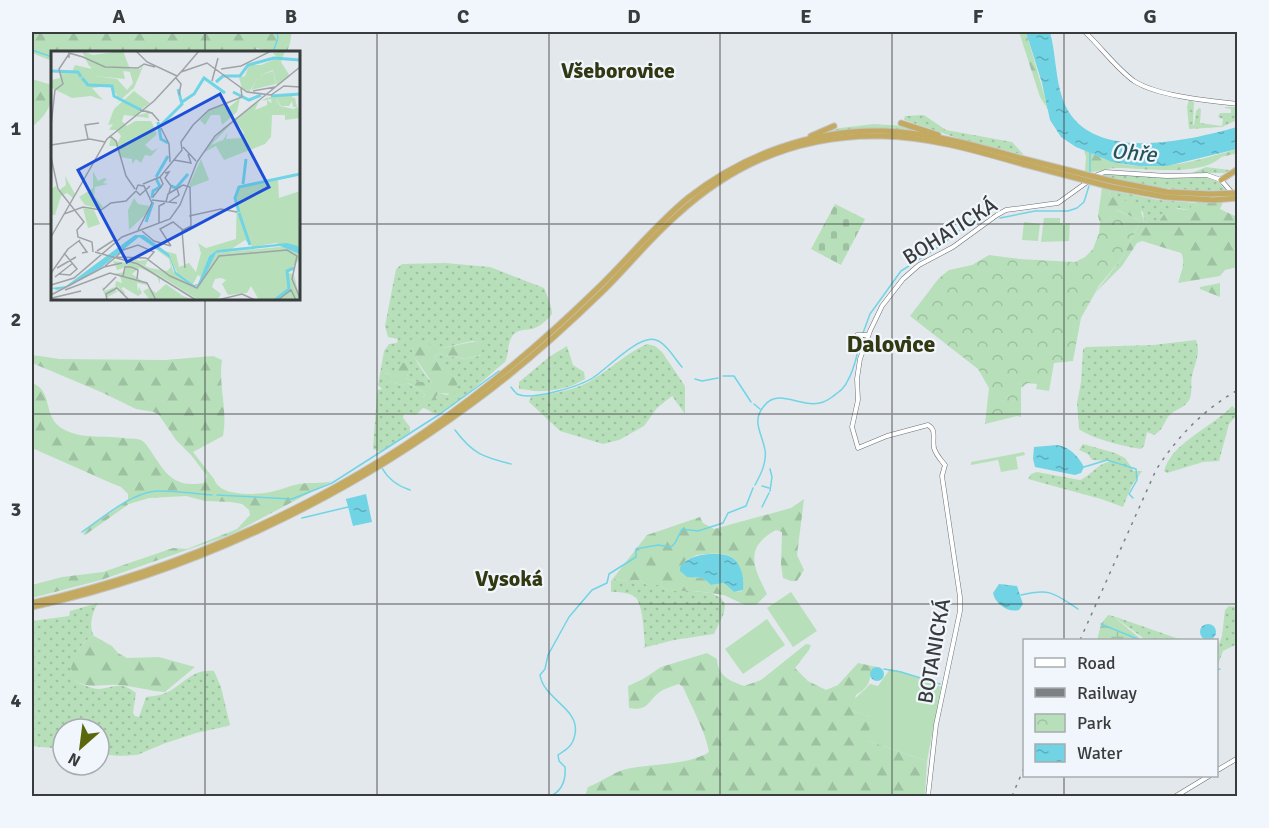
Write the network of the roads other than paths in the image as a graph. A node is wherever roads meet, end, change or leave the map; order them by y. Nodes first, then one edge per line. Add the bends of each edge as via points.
1 (1085, 32) edge
2 (1238, 104) edge
3 (901, 123) dead end
4 (834, 126) dead end
5 (805, 139) junction
6 (957, 141) junction
7 (1024, 161) junction
8 (1238, 170) edge
9 (1221, 180) junction
10 (1111, 184) junction
11 (1238, 193) edge
12 (1238, 199) edge
13 (942, 476) joint
14 (32, 603) edge
15 (32, 608) edge
16 (1238, 758) edge
17 (1218, 770) edge
18 (1207, 777) edge
19 (928, 796) edge
20 (1176, 796) edge

1 - 2 street via 1141,84 1184,97
3 - 6 highway
4 - 5 highway
5 - 6 highway via 882,131
5 - 14 highway via 765,152 722,173 687,199 543,340 460,406 363,470 277,516 207,547 117,579
6 - 7 highway
7 - 10 highway, bridge
7 - 15 highway via 956,145 883,136 808,143 768,155 725,177 690,203 547,343 473,403 385,462 301,510 220,547 118,584
8 - 9 highway
9 - 12 street
9 - 13 street, BOHATICKÁ via 1207,175 1105,172 1058,203 1006,210 910,271 863,337 852,427 858,448 928,425 934,429 934,447 945,465
10 - 11 highway, bridge via 1167,192
10 - 12 highway, bridge via 1166,197
13 - 19 street, BOTANICKÁ via 960,607 936,725
16 - 17 street
18 - 20 street

